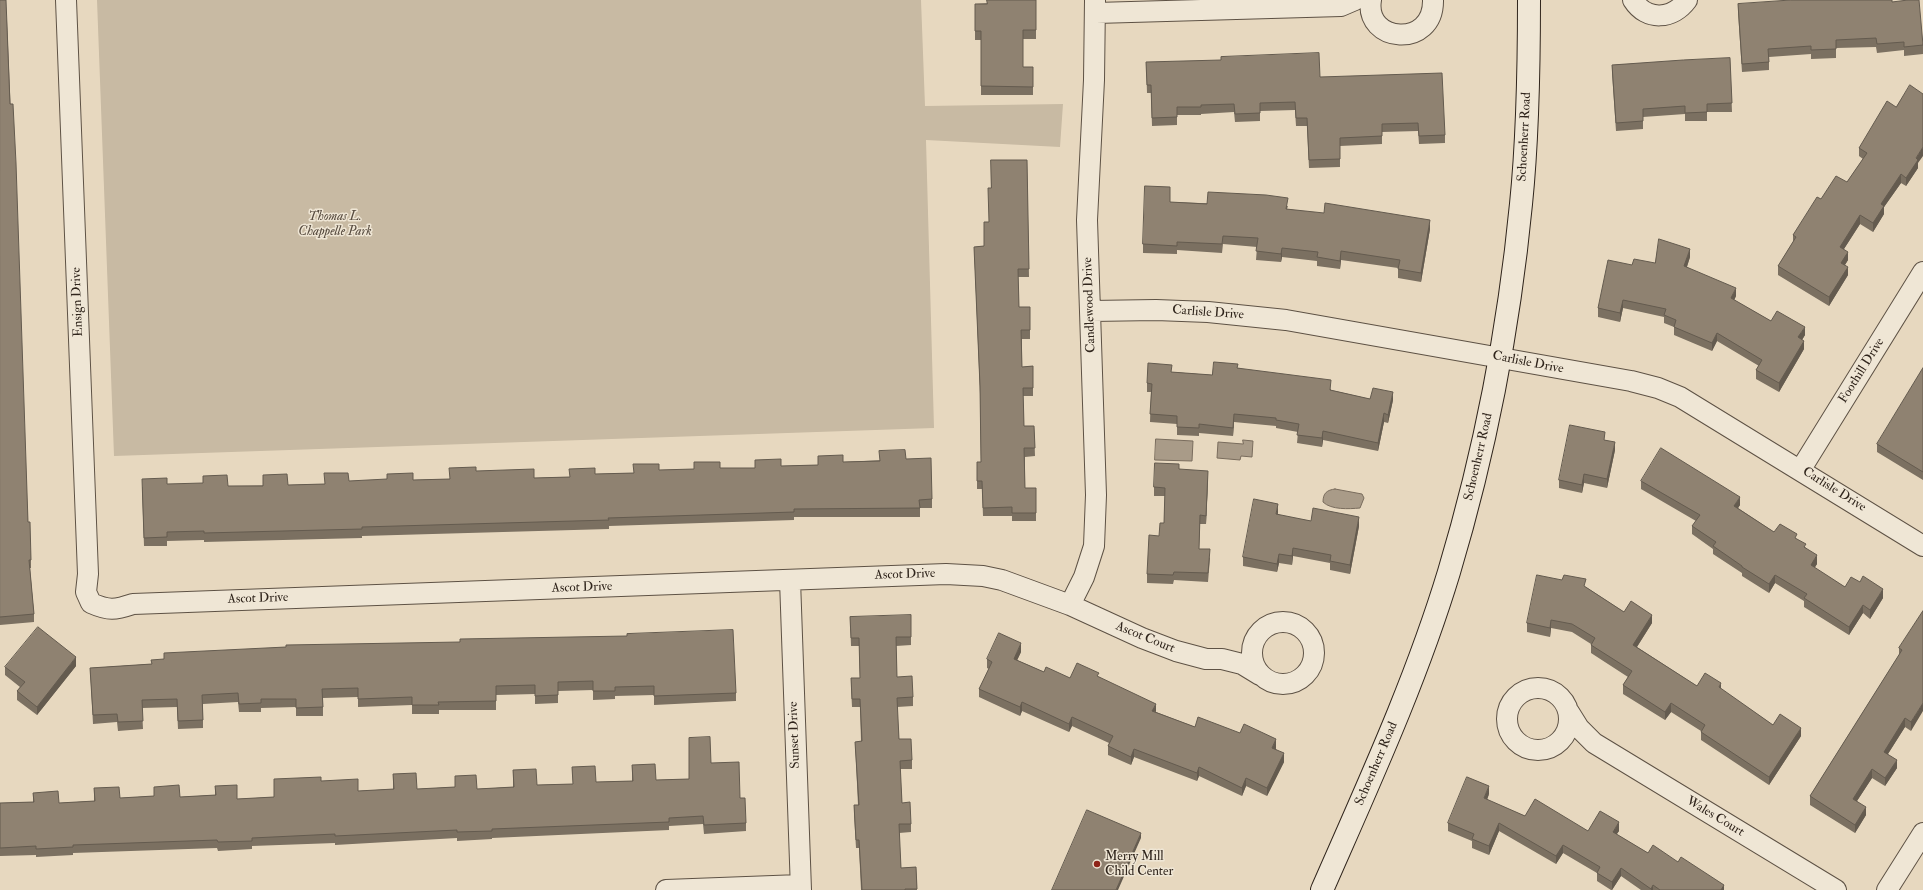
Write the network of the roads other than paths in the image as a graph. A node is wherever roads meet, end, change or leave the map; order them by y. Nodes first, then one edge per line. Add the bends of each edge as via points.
1 (66, 0) edge
2 (1371, 0) edge
3 (1433, 0) edge
4 (1529, 0) edge
5 (1633, 0) edge
6 (1687, 0) edge
7 (1348, 3) edge
8 (1096, 7) edge
9 (1377, 23) junction
10 (1923, 272) edge
11 (1091, 311) junction
12 (1500, 358) junction
13 (1801, 469) junction
14 (1923, 546) edge
15 (790, 580) junction
16 (91, 603) joint
17 (1070, 605) junction
18 (1252, 646) junction
19 (1222, 660) junction
20 (1260, 675) junction
21 (1569, 712) junction
22 (1594, 743) junction
23 (1554, 746) junction
24 (1923, 833) edge
25 (801, 887) edge
26 (666, 890) edge
27 (1322, 890) edge
28 (1836, 890) edge
29 (1888, 890) edge

1 - 16 street, Ensign Drive via 88,574 86,592
2 - 9 street via 1372,14
3 - 9 street via 1428,21 1413,34 1393,34
4 - 12 main road, Schoenherr Road via 1527,131 1522,202
5 - 6 street via 1641,10 1661,16 1672,14
7 - 8 street
7 - 9 street
8 - 11 street, Candlewood Drive via 1087,220
10 - 13 street, Foothill Drive
11 - 12 street, Carlisle Drive via 1164,310 1286,320
11 - 17 street, Candlewood Drive via 1096,495 1094,546 1084,577
12 - 13 street, Carlisle Drive via 1658,388 1680,397
12 - 27 main road, Schoenherr Road via 1469,499 1444,588 1388,740
13 - 14 street, Carlisle Drive
15 - 16 street, Ascot Drive via 133,604 116,610 104,609
15 - 17 street, Ascot Drive via 946,574 983,576 1021,586
15 - 25 street, Sunset Drive
17 - 19 street, Ascot Court via 1176,651 1206,659
18 - 19 street, Ascot Court via 1240,654
18 - 20 street via 1254,666
18 - 20 street, Ascot Court via 1262,629 1280,621 1291,622 1307,633 1315,652 1313,663 1300,680 1290,684 1279,684
19 - 20 street, Ascot Court via 1242,664
21 - 22 street, Wales Court via 1579,728
21 - 23 street via 1567,732
21 - 23 street, Wales Court via 1559,695 1541,687 1522,692 1509,708 1508,724 1514,739 1533,749
22 - 23 street, Wales Court via 1573,742
22 - 28 street, Wales Court
24 - 29 street
25 - 26 street

